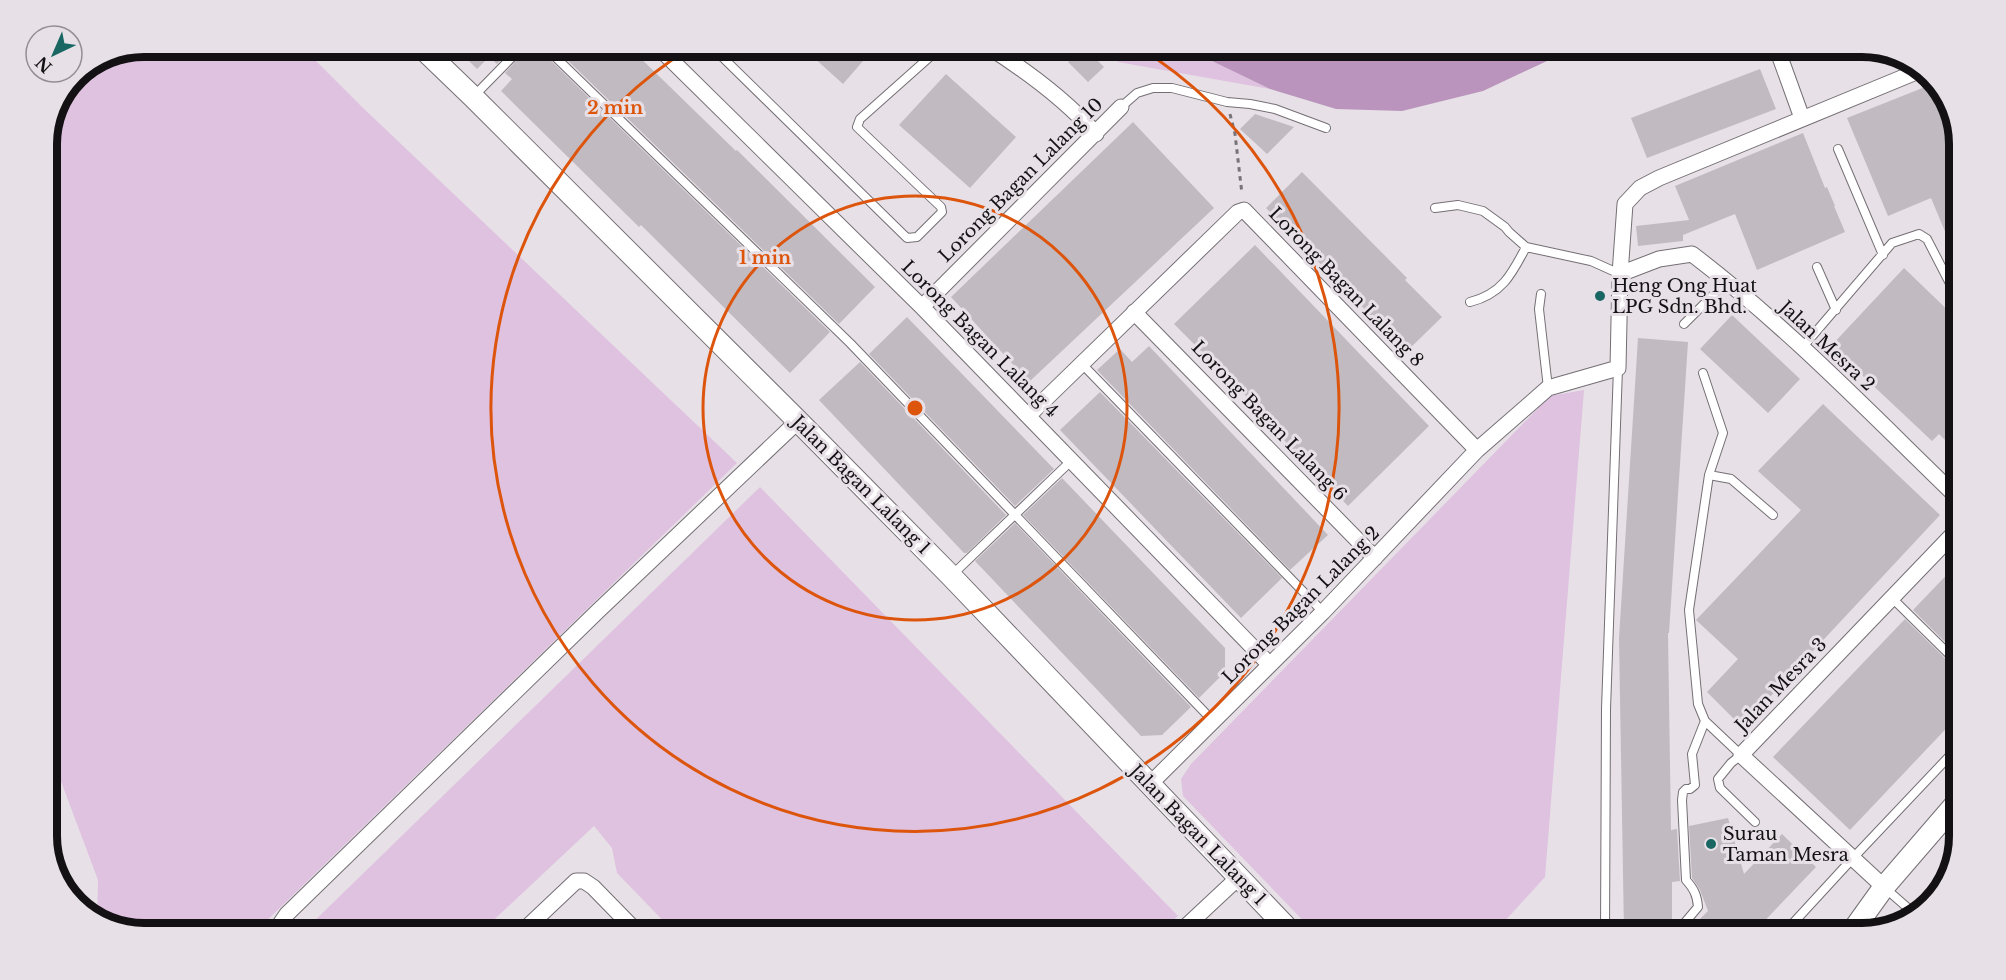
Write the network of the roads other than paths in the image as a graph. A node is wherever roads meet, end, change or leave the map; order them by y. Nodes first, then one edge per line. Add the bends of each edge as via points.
1 (431, 57) edge
2 (512, 57) edge
3 (556, 57) edge
4 (668, 57) edge
5 (722, 57) edge
6 (929, 57) edge
7 (1004, 57) edge
8 (1780, 57) edge
9 (1913, 73) edge
10 (473, 97) junction
11 (1121, 106) joint
12 (1802, 118) junction
13 (1326, 128) dead end
14 (1096, 134) junction
15 (1838, 149) dead end
16 (1435, 208) dead end
17 (1526, 247) junction
18 (1883, 255) junction
19 (1816, 267) dead end
20 (1620, 274) junction
21 (1727, 281) junction
22 (1949, 282) edge
23 (1541, 294) dead end
24 (1470, 302) dead end
25 (922, 307) junction
26 (1836, 310) junction
27 (1134, 312) junction
28 (1684, 324) dead end
29 (1802, 348) junction
30 (1081, 363) junction
31 (1618, 368) junction
32 (1703, 373) dead end
33 (1548, 388) junction
34 (1029, 415) junction
35 (798, 421) junction
36 (1477, 450) junction
37 (1071, 461) junction
38 (1709, 475) junction
39 (1949, 489) edge
40 (1014, 515) junction
41 (1773, 515) dead end
42 (1949, 538) edge
43 (1376, 558) junction
44 (951, 576) junction
45 (1892, 598) junction
46 (1323, 612) junction
47 (1949, 654) edge
48 (1269, 664) junction
49 (1213, 721) junction
50 (1705, 721) junction
51 (1741, 755) junction
52 (1949, 757) edge
53 (1150, 784) junction
54 (1949, 812) edge
55 (1755, 822) dead end
56 (1853, 858) junction
57 (1239, 877) junction
58 (1884, 887) junction
59 (1909, 909) edge
60 (281, 923) edge
61 (536, 923) edge
62 (628, 923) edge
63 (1190, 923) edge
64 (1283, 923) edge
65 (1605, 923) edge
66 (1684, 923) edge
67 (1793, 923) edge
68 (1858, 923) edge

1 - 10 main road, Jalan Bagan Lalang 1
2 - 10 lane
3 - 40 lane via 850,343
4 - 25 street, Lorong Bagan Lalang 4
5 - 6 lane via 907,238 917,237 942,212 941,207 857,128 860,118
7 - 14 street via 1076,112
8 - 12 street
9 - 12 street
10 - 35 main road, Jalan Bagan Lalang 1
11 - 13 lane via 1137,93 1172,88 1275,110
11 - 14 street, Lorong Bagan Lalang 10
12 - 20 street via 1640,188 1624,204
14 - 25 street, Lorong Bagan Lalang 10
15 - 18 lane
16 - 17 lane via 1458,206 1483,211
17 - 20 lane via 1591,261
17 - 24 lane via 1498,289 1484,299
18 - 22 lane via 1892,243 1919,234 1927,239
18 - 26 lane
19 - 26 lane
20 - 21 street, Jalan Mesra 2 via 1659,259 1692,254
20 - 31 street
21 - 28 lane
21 - 29 street, Jalan Mesra 2
23 - 33 lane via 1539,309
25 - 34 street, Lorong Bagan Lalang 4
26 - 29 lane
27 - 30 street, Lorong Bagan Lalang 8
27 - 36 street, Lorong Bagan Lalang 8 via 1244,210
27 - 43 street, Lorong Bagan Lalang 6
29 - 39 street, Jalan Mesra 2
30 - 34 street, Lorong Bagan Lalang 8
30 - 46 lane
31 - 33 street
31 - 65 lane via 1606,709
32 - 38 lane via 1723,434
33 - 36 street, Lorong Bagan Lalang 2
34 - 37 street, Lorong Bagan Lalang 4
35 - 44 main road, Jalan Bagan Lalang 1
35 - 60 street via 598,610
36 - 43 street, Lorong Bagan Lalang 2
37 - 40 lane
37 - 48 street, Lorong Bagan Lalang 4
38 - 41 lane via 1731,479
38 - 50 lane via 1689,610 1698,704
40 - 44 lane
40 - 49 lane
42 - 45 street, Jalan Mesra 3
43 - 46 street, Lorong Bagan Lalang 2
44 - 53 main road, Jalan Bagan Lalang 1
45 - 47 lane
45 - 51 street, Jalan Mesra 3
46 - 48 street, Lorong Bagan Lalang 2
48 - 49 street, Lorong Bagan Lalang 2
49 - 53 street, Lorong Bagan Lalang 2
50 - 51 lane
50 - 66 lane via 1692,754 1695,785 1683,792 1682,800 1686,880 1698,898 1698,907
51 - 55 lane via 1718,779 1720,788
51 - 56 street, Jalan Mesra 3
52 - 56 lane
53 - 57 main road, Jalan Bagan Lalang 1
54 - 58 main road
56 - 58 street, Jalan Mesra 3
56 - 67 lane
57 - 63 street
57 - 64 main road, Jalan Bagan Lalang 1
58 - 59 lane
58 - 68 main road
61 - 62 street via 576,881 593,887

